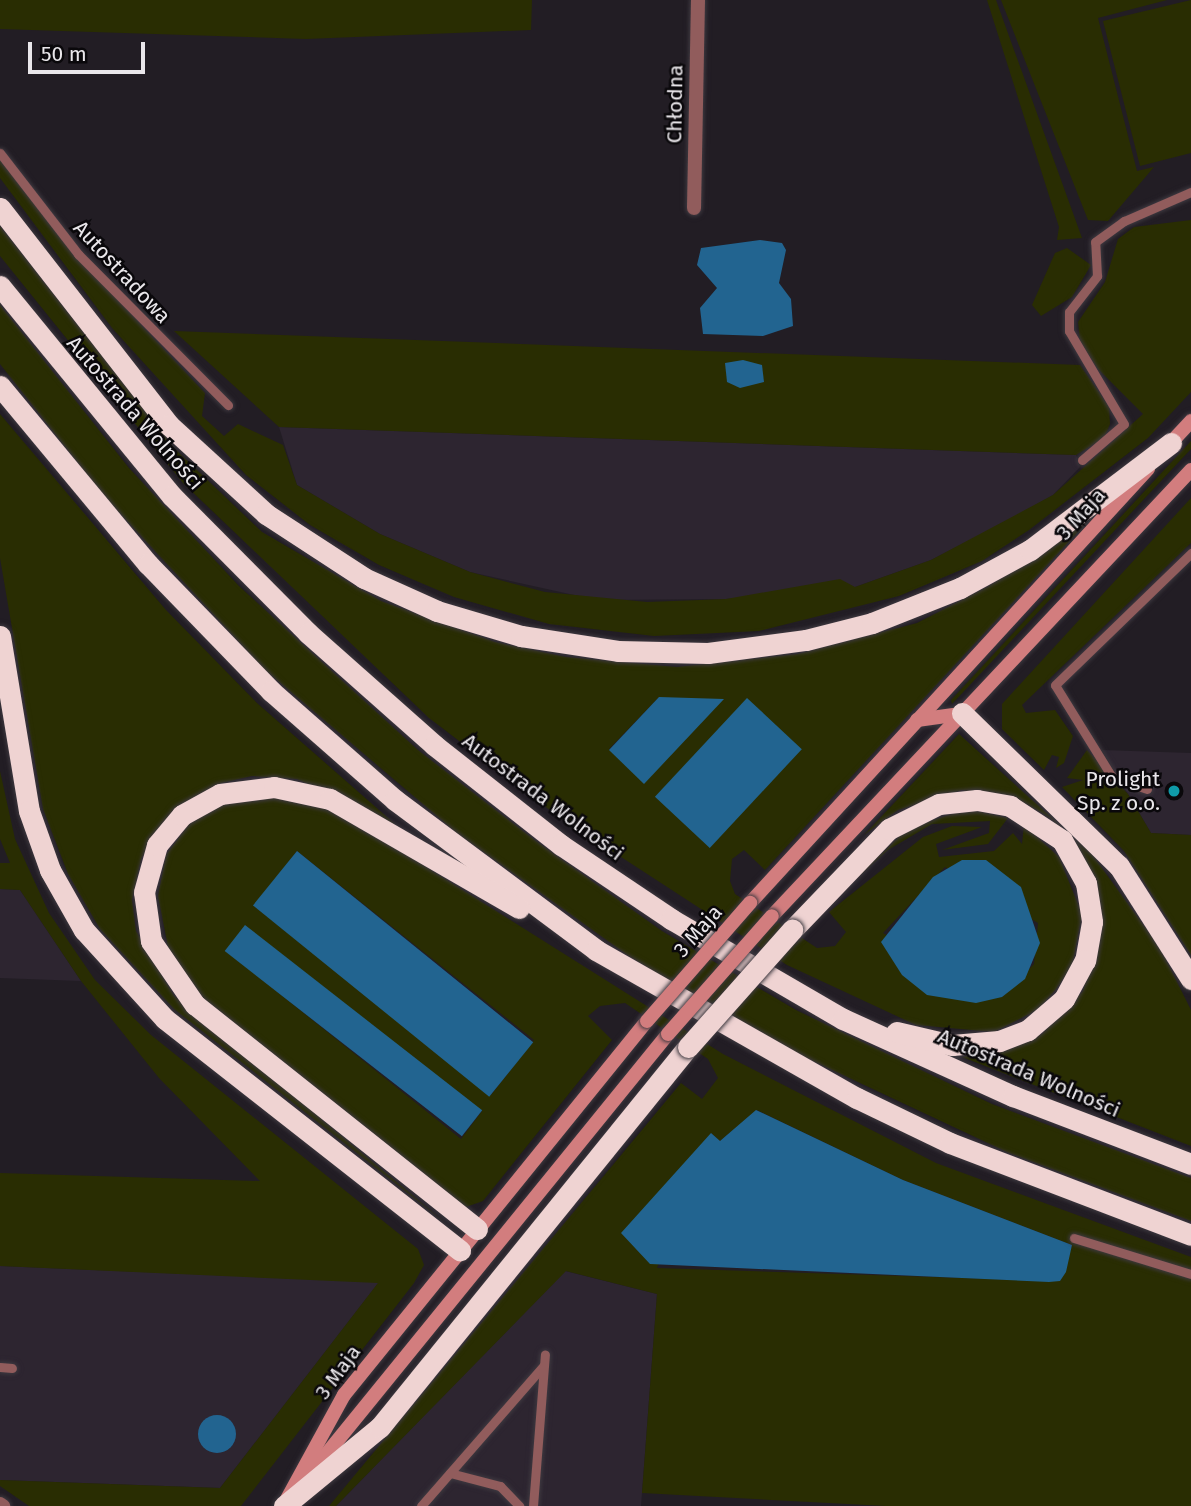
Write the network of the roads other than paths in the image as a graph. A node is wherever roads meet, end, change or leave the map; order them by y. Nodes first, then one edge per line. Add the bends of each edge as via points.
1 (698, 0) edge
2 (0, 153) edge
3 (1191, 191) edge
4 (0, 208) edge
5 (694, 208) dead end
6 (0, 286) edge
7 (0, 386) edge
8 (228, 405) dead end
9 (1191, 421) edge
10 (1171, 443) junction
11 (1082, 460) dead end
12 (1191, 470) edge
13 (1191, 553) edge
14 (0, 636) edge
15 (962, 713) junction
16 (917, 720) junction
17 (1147, 789) dead end
18 (596, 950) junction
19 (1191, 979) edge
20 (843, 1019) junction
21 (1191, 1164) edge
22 (477, 1229) junction
23 (1191, 1235) edge
24 (1074, 1238) dead end
25 (460, 1250) junction
26 (489, 1253) junction
27 (1191, 1274) edge
28 (545, 1354) dead end
29 (544, 1365) junction
30 (0, 1367) edge
31 (12, 1368) dead end
32 (450, 1473) junction
33 (283, 1506) edge
34 (421, 1506) edge
35 (519, 1506) edge
36 (533, 1506) edge

1 - 5 street, Chłodna
2 - 8 lane, Autostradowa via 78,254
3 - 11 lane via 1124,220 1094,242 1097,276 1069,312 1069,331 1124,424
4 - 10 highway via 169,425 266,514 364,578 438,611 521,636 618,651 708,653 806,640 872,623 1018,557
6 - 20 highway, Autostrada Wolności via 172,496 308,633 434,745 649,905
7 - 18 highway via 148,564 271,691 395,800
9 - 10 main road, 3 Maja
10 - 16 main road, 3 Maja
12 - 15 main road, 3 Maja
13 - 17 lane via 1055,685 1112,777
14 - 25 highway via 29,811 50,870 84,930 183,1035
15 - 16 main road
15 - 19 highway via 1119,866
15 - 26 main road, 3 Maja, bridge via 668,1034
16 - 22 main road, 3 Maja, bridge via 647,1021
18 - 22 highway via 407,839 307,792 274,787 220,794 182,815 157,845 144,892 145,916 175,984
18 - 23 highway via 857,1098 950,1143
20 - 21 highway, Autostrada Wolności via 1013,1096
20 - 33 highway, bridge via 952,1045 999,1041 1039,1023 1077,980 1090,938 1090,900 1074,856 1046,825 1020,809 977,800 939,804 889,830 688,1047 380,1427
22 - 25 main road, 3 Maja
22 - 26 main road
24 - 27 lane
25 - 26 main road
25 - 33 main road, 3 Maja via 344,1395
26 - 33 main road, 3 Maja
28 - 29 lane
29 - 32 lane
29 - 36 lane
30 - 31 lane
32 - 34 lane
32 - 35 lane via 500,1486

